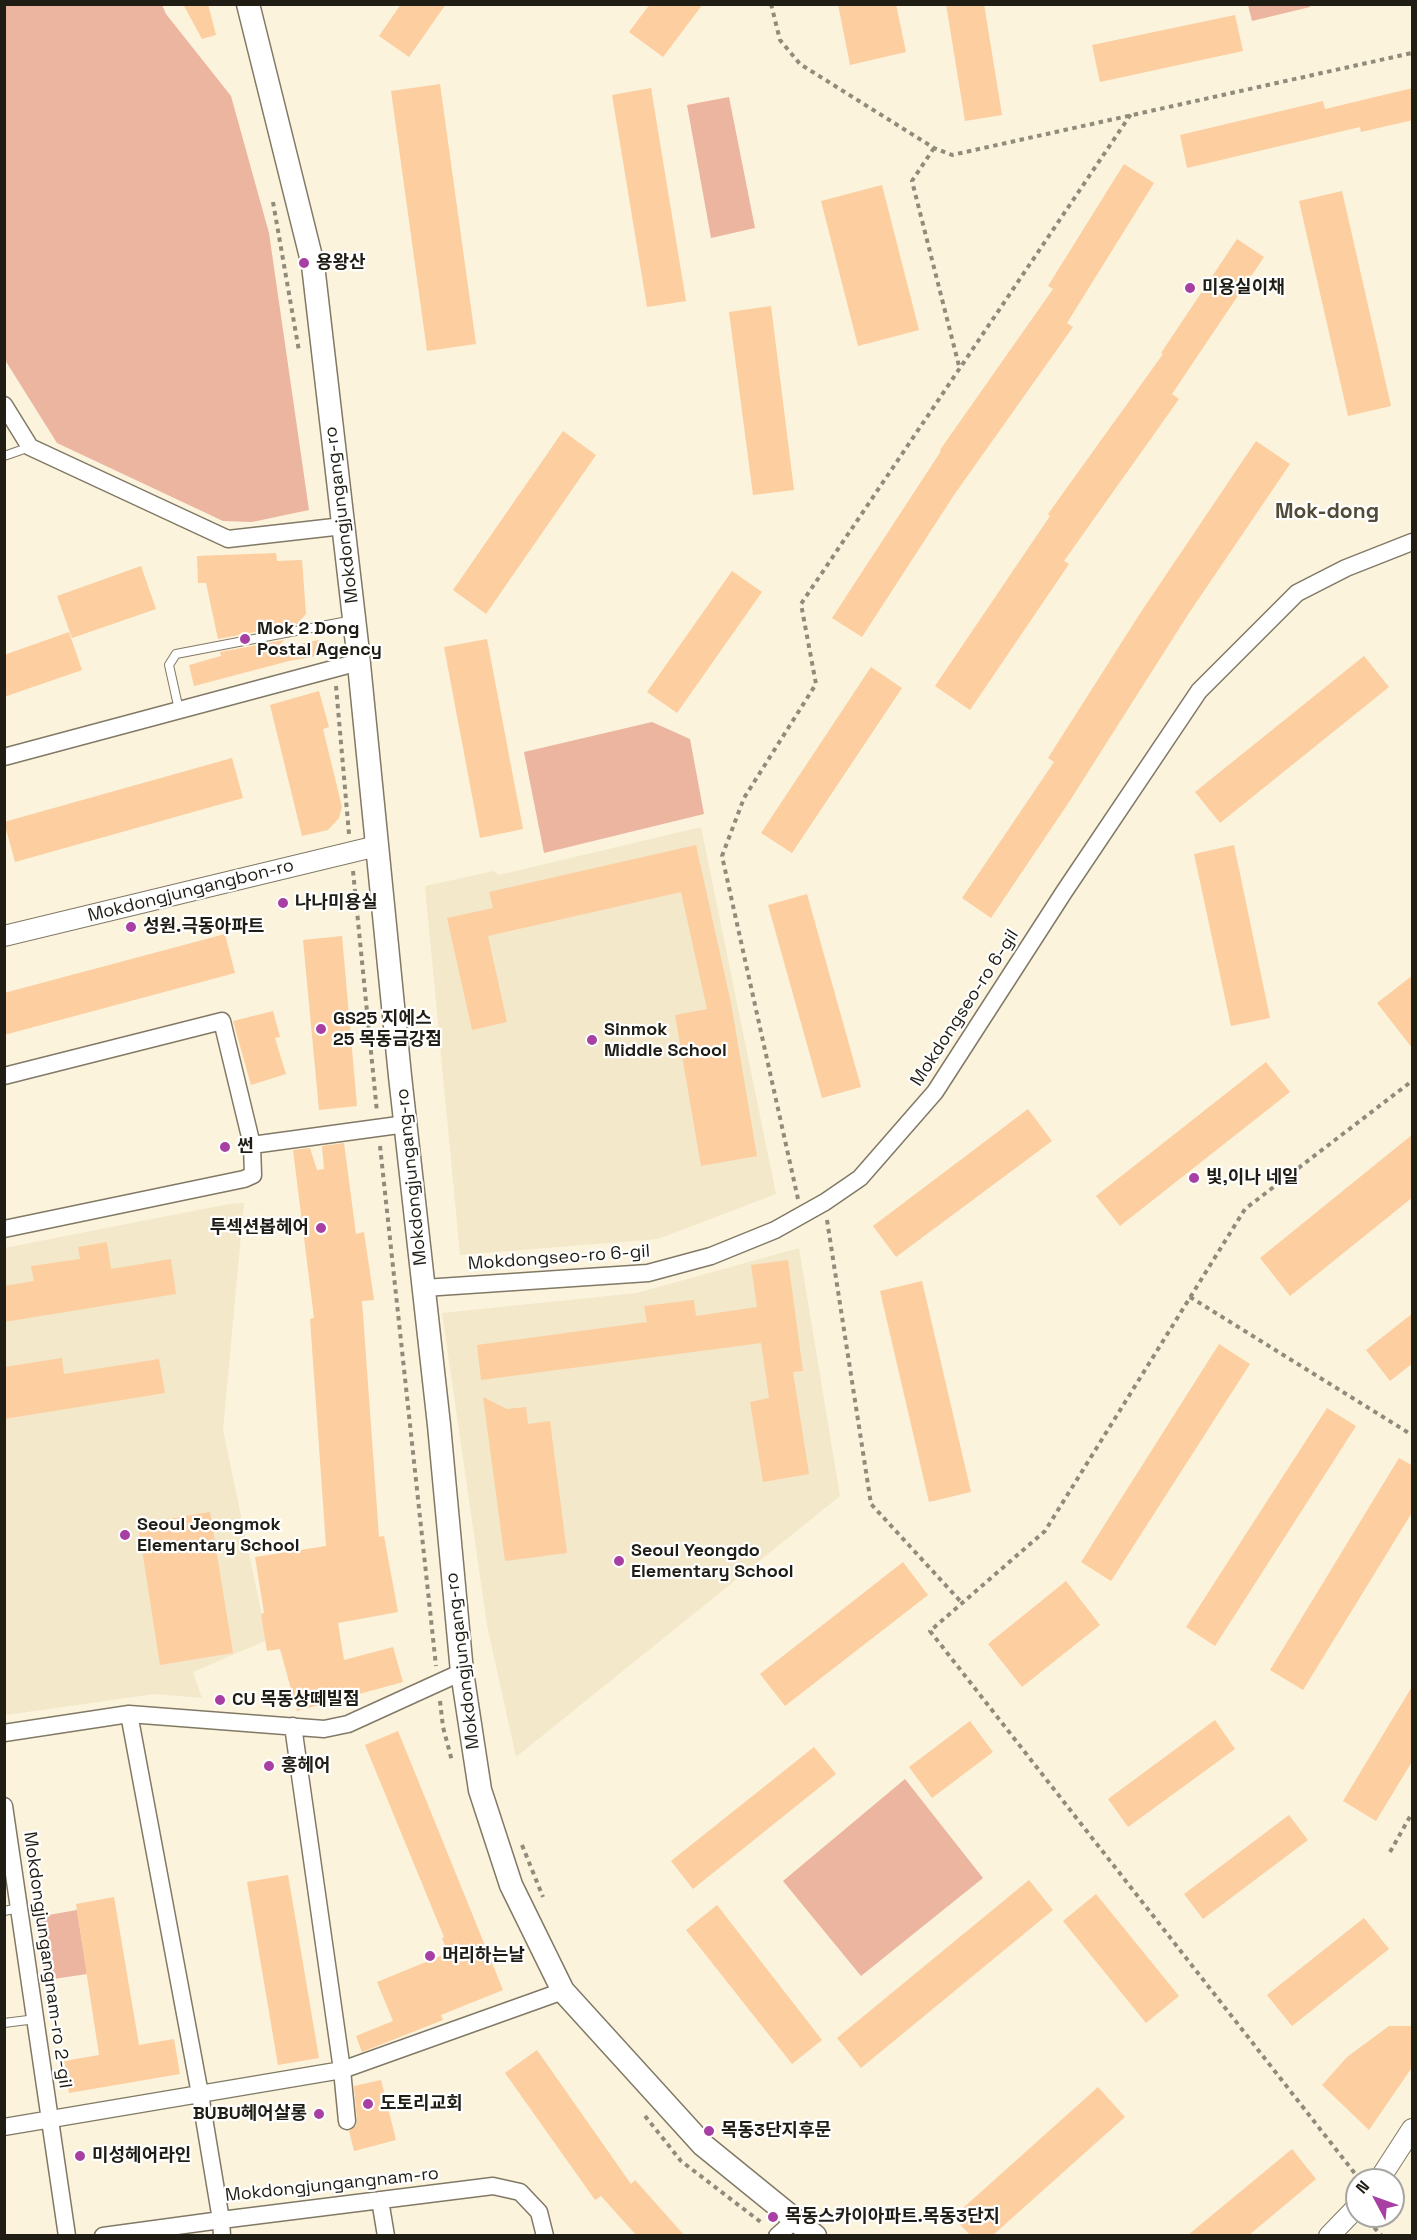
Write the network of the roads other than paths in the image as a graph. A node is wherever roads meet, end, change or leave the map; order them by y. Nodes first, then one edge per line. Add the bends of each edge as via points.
1 (248, 4) edge
2 (4, 405) edge
3 (30, 447) junction
4 (4, 456) edge
5 (343, 526) junction
6 (1413, 542) edge
7 (354, 620) junction
8 (359, 662) junction
9 (179, 710) junction
10 (4, 758) edge
11 (377, 846) junction
12 (4, 936) edge
13 (4, 1076) edge
14 (406, 1124) junction
15 (252, 1145) junction
16 (4, 1229) edge
17 (424, 1288) junction
18 (462, 1672) junction
19 (129, 1714) junction
20 (293, 1726) junction
21 (4, 1733) edge
22 (4, 1806) edge
23 (12, 1910) edge
24 (563, 1991) junction
25 (36, 2019) junction
26 (4, 2023) edge
27 (342, 2070) junction
28 (200, 2094) junction
29 (50, 2120) junction
30 (347, 2121) dead end
31 (4, 2127) edge
32 (1413, 2129) edge
33 (1387, 2168) edge
34 (380, 2200) junction
35 (1345, 2219) edge
36 (795, 2220) junction
37 (221, 2228) edge
38 (67, 2235) edge
39 (103, 2235) edge
40 (386, 2235) edge
41 (545, 2235) edge
42 (777, 2235) edge
43 (814, 2235) edge
44 (1329, 2235) edge

1 - 5 main road, Mokdongjungang-ro via 313,265
2 - 3 street
3 - 4 lane
3 - 5 street via 228,539
5 - 7 main road, Mokdongjungang-ro
6 - 17 street, Mokdongseo-ro 6-gil via 1346,568 1297,593 1198,691 935,1092 860,1178 775,1230 711,1256 648,1273
7 - 8 main road, Mokdongjungang-ro
7 - 9 lane via 176,654 169,665
8 - 9 street
8 - 11 main road, Mokdongjungang-ro
9 - 10 street
11 - 12 street, Mokdongjungangbon-ro
11 - 14 main road, Mokdongjungang-ro
13 - 15 street via 222,1021
14 - 15 street
14 - 17 main road, Mokdongjungang-ro
15 - 16 street via 253,1175 244,1179
17 - 18 main road, Mokdongjungang-ro
18 - 20 street via 348,1724 324,1729
18 - 24 main road, Mokdongjungang-ro via 480,1790 511,1885
19 - 20 street
19 - 21 street
19 - 28 street, Mokdongjungangnam-ro
20 - 27 street
22 - 23 street, Mokdongjungangnam-ro 2-gil
23 - 25 street, Mokdongjungangnam-ro 2-gil
24 - 27 street
24 - 36 main road, Mokdongjungang-ro via 704,2145
25 - 26 lane
25 - 29 street, Mokdongjungangnam-ro 2-gil
27 - 28 street
27 - 30 street
28 - 29 street
28 - 37 street, Mokdongjungangnam-ro
29 - 31 street
29 - 38 street, Mokdongjungangnam-ro 2-gil
32 - 33 street
34 - 37 street, Mokdongjungangnam-ro
34 - 40 street
34 - 41 street, Mokdongjungangnam-ro via 493,2186 520,2192 539,2212
35 - 44 street
36 - 42 street
36 - 43 main road, Mokdongjungang-ro
37 - 39 street

